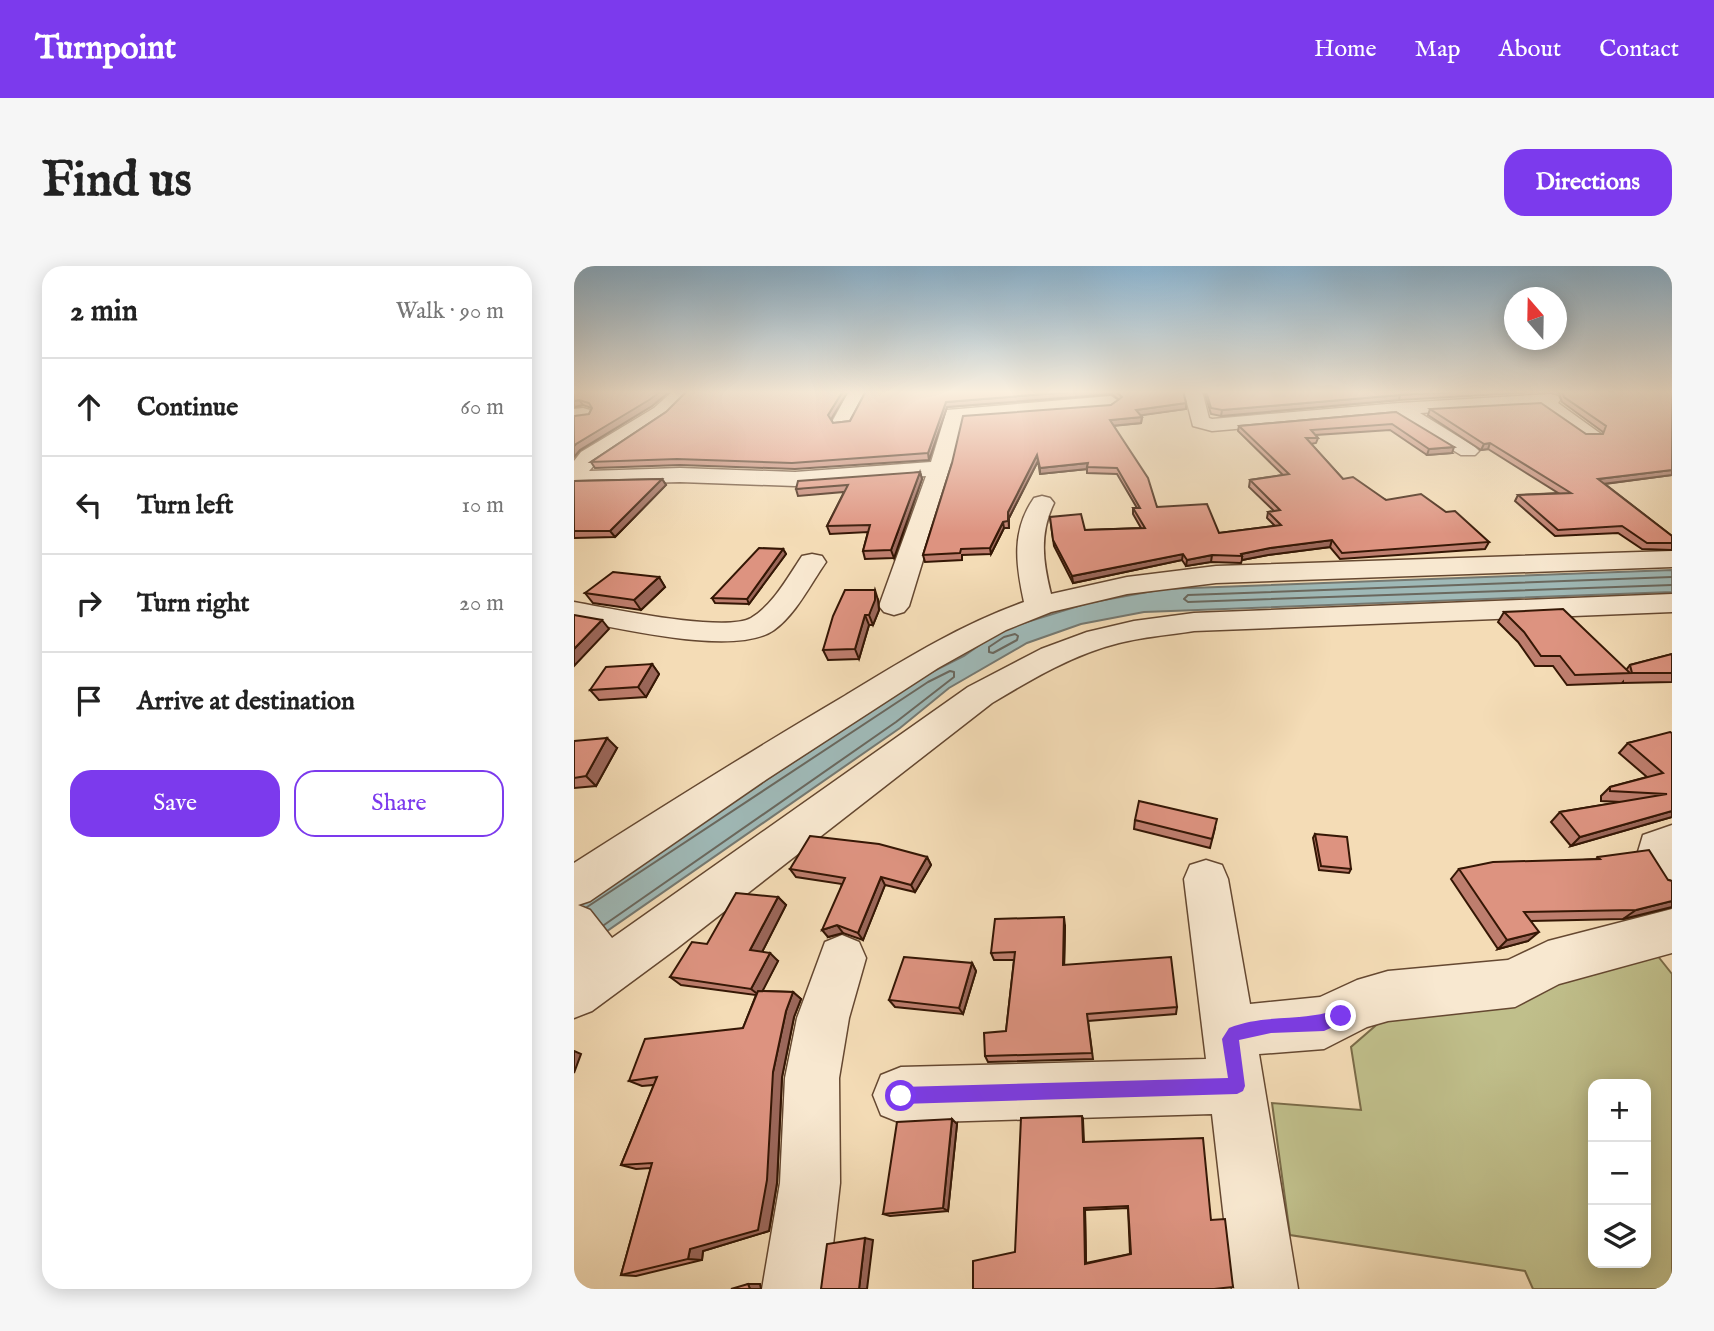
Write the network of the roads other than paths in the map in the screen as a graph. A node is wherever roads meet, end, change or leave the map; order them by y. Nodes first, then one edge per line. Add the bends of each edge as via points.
1 (618, 439) edge
2 (948, 439) edge
3 (1448, 439) edge
4 (599, 451) junction
5 (1468, 451) dead end
6 (574, 452) edge
7 (940, 468) junction
8 (574, 476) edge
9 (1042, 503) dead end
10 (1672, 559) edge
11 (812, 562) dead end
12 (1672, 603) edge
13 (894, 606) dead end
14 (1040, 606) junction
15 (574, 611) edge
16 (1672, 842) edge
17 (1672, 875) edge
18 (1206, 879) dead end
19 (574, 887) edge
20 (574, 925) edge
21 (1672, 931) edge
22 (842, 958) dead end
23 (590, 981) edge
24 (1234, 1062) junction
25 (901, 1096) dead end
26 (795, 1289) edge
27 (1265, 1289) edge

1 - 4 street
2 - 7 street
3 - 5 street
4 - 6 street
4 - 8 street
7 - 8 street via 796,479
7 - 13 street
9 - 14 street via 1029,530
10 - 14 street via 1311,569 1200,577 1096,592
11 - 15 street via 778,609 759,627 740,632 715,633
12 - 23 street via 1194,622 1097,639 1024,669 981,695
14 - 19 street via 952,648 887,686 731,781
16 - 17 street via 1658,848 1658,855
18 - 24 street
20 - 23 street
21 - 24 street via 1548,964 1515,983 1372,1000 1324,1023 1245,1029 1234,1033
22 - 26 street via 823,1018 812,1078 810,1183
24 - 25 street
24 - 27 street

